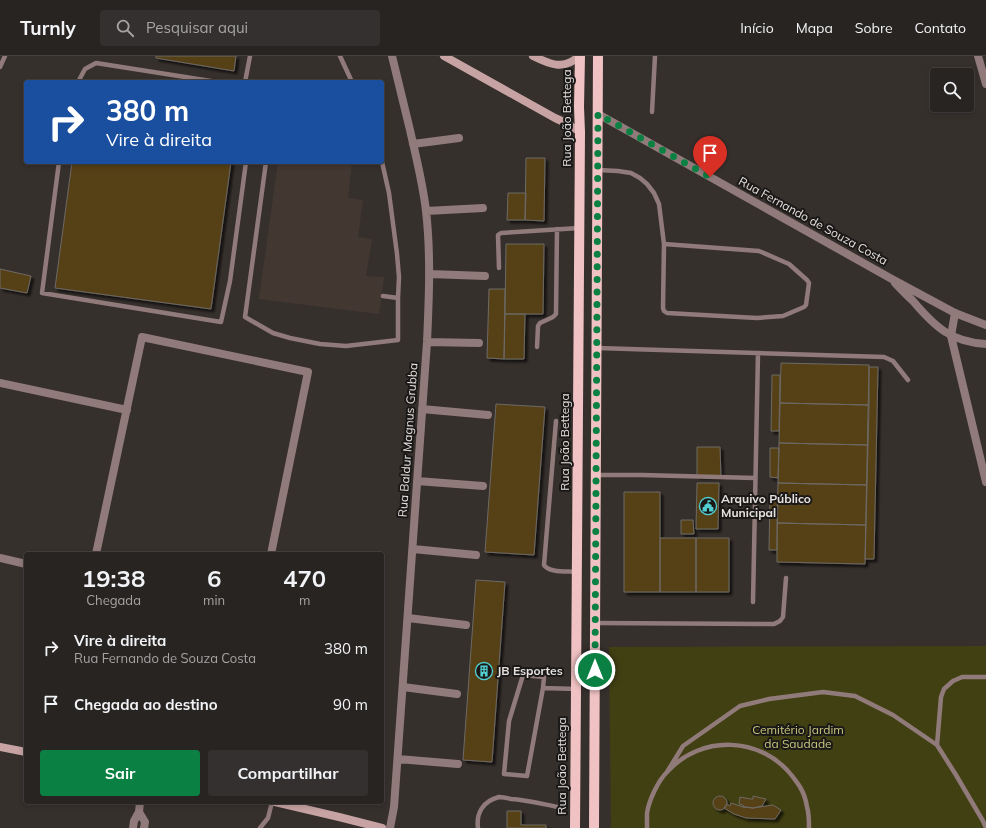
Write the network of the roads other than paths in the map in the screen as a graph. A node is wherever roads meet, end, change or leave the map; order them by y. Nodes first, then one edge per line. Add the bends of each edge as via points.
1 (5, 56) edge
2 (250, 56) edge
3 (340, 56) edge
4 (392, 56) edge
5 (444, 56) edge
6 (533, 56) edge
7 (580, 56) edge
8 (598, 56) edge
9 (655, 56) edge
10 (978, 56) edge
11 (0, 67) edge
12 (79, 80) edge
13 (205, 80) edge
14 (245, 80) edge
15 (351, 80) edge
16 (986, 84) edge
17 (652, 112) dead end
18 (598, 114) junction
19 (580, 132) junction
20 (459, 138) dead end
21 (413, 144) junction
22 (59, 164) edge
23 (246, 164) edge
24 (266, 164) edge
25 (382, 164) edge
26 (579, 169) junction
27 (598, 170) junction
28 (483, 208) dead end
29 (426, 211) junction
30 (579, 228) junction
31 (557, 229) junction
32 (664, 244) junction
33 (498, 268) dead end
34 (429, 274) junction
35 (485, 276) dead end
36 (890, 278) junction
37 (383, 296) dead end
38 (398, 298) junction
39 (955, 312) junction
40 (986, 326) edge
41 (951, 336) junction
42 (427, 342) junction
43 (479, 343) dead end
44 (986, 344) edge
45 (537, 347) dead end
46 (597, 348) junction
47 (758, 353) junction
48 (908, 380) dead end
49 (0, 383) edge
50 (422, 409) junction
51 (127, 410) junction
52 (488, 415) dead end
53 (556, 421) dead end
54 (596, 475) junction
55 (756, 478) junction
56 (417, 480) junction
57 (986, 482) edge
58 (483, 486) dead end
59 (578, 502) junction
60 (596, 502) junction
61 (578, 524) junction
62 (596, 524) junction
63 (413, 549) junction
64 (96, 552) edge
65 (271, 552) edge
66 (476, 554) dead end
67 (0, 558) edge
68 (24, 564) edge
69 (577, 572) junction
70 (786, 578) dead end
71 (753, 602) dead end
72 (408, 618) junction
73 (596, 623) junction
74 (466, 625) dead end
75 (986, 677) edge
76 (403, 687) junction
77 (544, 688) junction
78 (576, 689) junction
79 (457, 694) dead end
80 (937, 745) junction
81 (0, 747) edge
82 (24, 752) edge
83 (398, 759) junction
84 (458, 764) dead end
85 (667, 772) junction
86 (140, 804) edge
87 (272, 804) edge
88 (283, 804) edge
89 (558, 808) dead end
90 (139, 812) junction
91 (133, 828) edge
92 (144, 828) edge
93 (260, 828) edge
94 (382, 828) edge
95 (390, 828) edge
96 (478, 828) edge
97 (575, 828) edge
98 (594, 828) edge
99 (647, 828) edge
100 (809, 828) edge
101 (986, 828) edge

1 - 11 lane
2 - 14 lane
3 - 15 lane
4 - 21 street, Rua Baldur Magnus Grubba
5 - 19 main road
6 - 7 main road via 558,65 568,64
7 - 19 main road, Rua João Bettega
8 - 18 main road
9 - 17 lane
10 - 16 street
12 - 13 lane via 85,69 96,62
18 - 27 main road
18 - 36 street, Rua Fernando de Souza Costa
19 - 26 main road, Rua João Bettega
20 - 21 street
21 - 29 street, Rua Baldur Magnus Grubba
22 - 23 lane via 42,293 221,322 230,281
24 - 38 lane via 245,317 272,333 307,341 346,346 398,340
25 - 38 lane via 397,254
26 - 27 main road
26 - 30 main road, Rua João Bettega
27 - 32 lane via 631,173 647,184 659,204
27 - 46 main road
28 - 29 street
29 - 34 street, Rua Baldur Magnus Grubba
30 - 31 lane
30 - 59 main road, Rua João Bettega
31 - 33 lane via 501,233 498,235
31 - 45 lane via 556,314 538,326
32 - 32 lane via 759,252 789,264 809,283 806,305 783,316 764,318 667,313 663,308
34 - 35 street
34 - 42 street, Rua Baldur Magnus Grubba
36 - 39 street, Rua Fernando de Souza Costa
36 - 41 street, Rua Fernando de Souza Costa via 927,318
37 - 38 lane
39 - 40 street, Rua Fernando de Souza Costa
39 - 41 street
41 - 44 street, Rua Fernando de Souza Costa via 962,341
41 - 57 street
42 - 43 street
42 - 50 street, Rua Baldur Magnus Grubba
46 - 47 lane
46 - 54 main road
47 - 48 lane via 884,357 893,361
47 - 55 lane
49 - 51 street
50 - 52 street
50 - 56 street, Rua Baldur Magnus Grubba
51 - 64 street
51 - 65 street via 142,337 308,372
53 - 69 lane via 544,565 550,570
54 - 55 lane
54 - 60 main road
55 - 71 lane
56 - 58 street
56 - 63 street, Rua Baldur Magnus Grubba
59 - 60 main road
59 - 61 main road, Rua João Bettega
60 - 62 main road
61 - 62 main road
61 - 69 main road, Rua João Bettega
62 - 73 main road
63 - 66 street
63 - 72 street, Rua Baldur Magnus Grubba
67 - 68 street
69 - 78 main road, Rua João Bettega
70 - 73 lane via 783,617 774,624
72 - 74 street
72 - 76 street, Rua Baldur Magnus Grubba
73 - 98 main road
75 - 80 lane via 962,676 944,689
76 - 79 street
76 - 83 street, Rua Baldur Magnus Grubba
77 - 77 lane via 544,677 523,675 509,721 504,774 527,776
77 - 78 lane
78 - 97 main road, Rua João Bettega
80 - 85 lane via 893,715 855,696 823,692 769,699 740,706 683,746
80 - 101 lane
81 - 82 main road
83 - 84 street
83 - 95 street, Rua Baldur Magnus Grubba
85 - 99 lane via 654,790 648,811
85 - 100 lane via 684,757 704,748 726,744 748,746 768,755 786,768 805,800
86 - 90 street
87 - 93 lane via 268,818
88 - 94 main road
89 - 96 lane via 499,797 480,809
90 - 91 street
90 - 92 street

